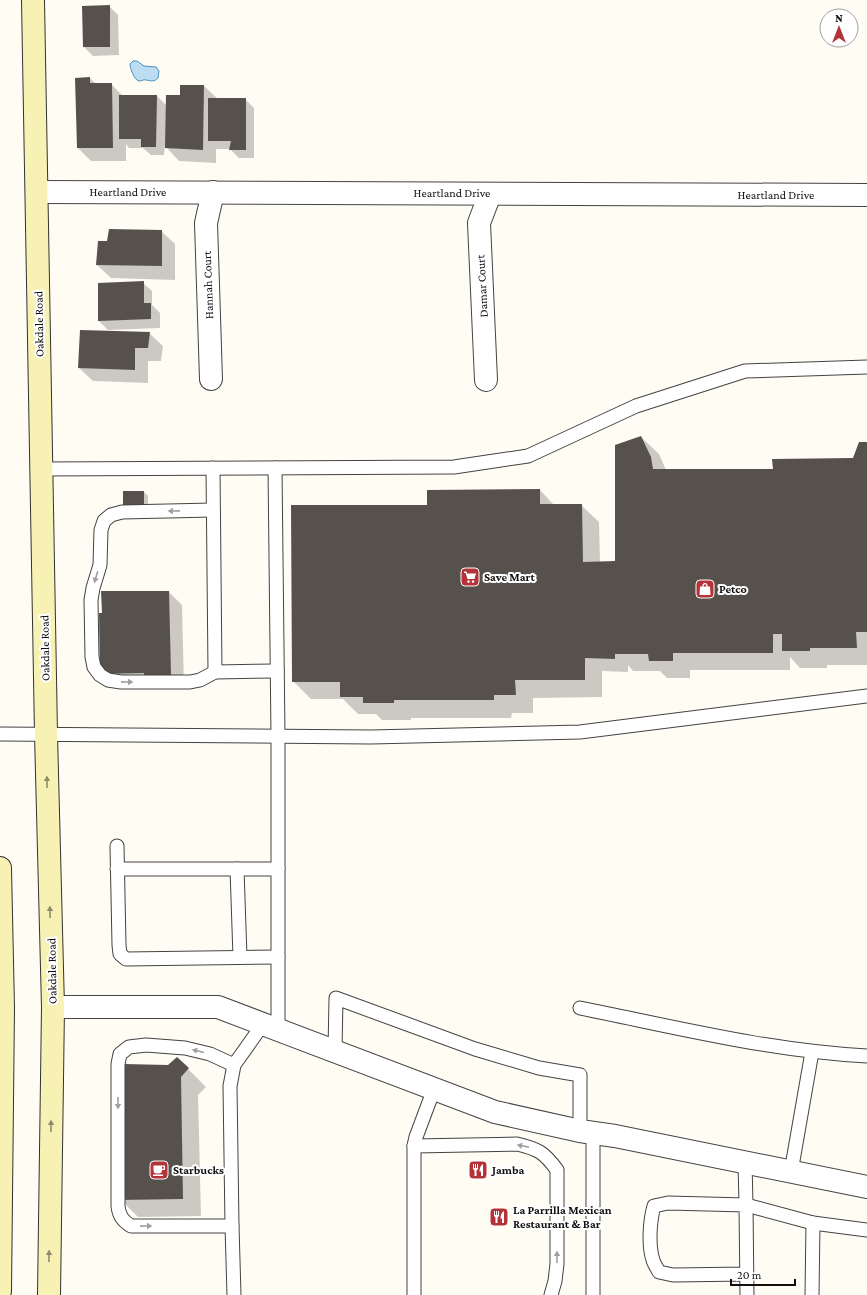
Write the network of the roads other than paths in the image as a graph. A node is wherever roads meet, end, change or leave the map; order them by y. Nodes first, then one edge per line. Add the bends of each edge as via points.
1 (33, 0) edge
2 (37, 192) junction
3 (213, 192) junction
4 (490, 194) junction
5 (867, 194) edge
6 (867, 367) edge
7 (211, 379) dead end
8 (486, 380) dead end
9 (213, 468) junction
10 (276, 468) junction
11 (42, 469) junction
12 (213, 510) junction
13 (277, 671) junction
14 (215, 672) junction
15 (867, 696) edge
16 (0, 734) edge
17 (46, 734) junction
18 (278, 736) junction
19 (117, 846) dead end
20 (0, 868) edge
21 (117, 869) junction
22 (237, 869) junction
23 (278, 869) junction
24 (240, 957) junction
25 (278, 957) junction
26 (52, 1007) junction
27 (580, 1008) dead end
28 (270, 1027) junction
29 (334, 1051) junction
30 (812, 1052) junction
31 (867, 1056) edge
32 (234, 1065) junction
33 (434, 1089) junction
34 (587, 1131) junction
35 (1, 1135) edge
36 (414, 1146) junction
37 (745, 1162) junction
38 (791, 1172) junction
39 (867, 1187) edge
40 (746, 1205) junction
41 (813, 1223) junction
42 (232, 1226) junction
43 (867, 1230) edge
44 (747, 1274) junction
45 (0, 1291) edge
46 (49, 1295) edge
47 (234, 1295) edge
48 (414, 1295) edge
49 (551, 1295) edge
50 (593, 1295) edge
51 (747, 1295) edge
52 (812, 1295) edge

1 - 2 main road, Oakdale Road
2 - 3 street, Heartland Drive
2 - 11 main road, Oakdale Road
3 - 4 street, Heartland Drive
3 - 7 street, Hannah Court via 206,223
4 - 5 street, Heartland Drive
4 - 8 street, Damar Court via 478,223
6 - 10 lane via 745,370 636,406 528,456 454,467
9 - 10 lane
9 - 11 lane
9 - 12 lane
10 - 13 lane
11 - 17 main road, Oakdale Road
12 - 14 lane
12 -> 14 lane via 122,512 111,515 104,521 101,530 100,565 91,600 94,667 108,680 190,682
13 - 14 lane
13 - 18 lane
15 - 18 lane via 580,732 371,737
16 - 17 lane
17 - 18 lane
26 -> 17 main road, Oakdale Road
18 - 23 lane
19 - 21 lane
20 - 35 main road via 3,1008
21 - 22 lane
21 - 24 lane via 119,945 120,954 126,959
22 - 23 lane
22 - 24 lane
23 - 25 lane
24 - 25 lane
25 - 28 lane
26 - 28 street via 218,1007
46 -> 26 main road, Oakdale Road
27 - 30 lane via 737,1040
28 - 29 street
28 - 32 lane
29 - 33 street
29 - 34 lane via 336,998 474,1049 539,1068 580,1076
30 - 31 lane
30 - 38 lane
32 - 42 lane via 230,1086
32 -> 42 lane via 210,1054 185,1048 146,1046 130,1047 120,1054 118,1064 118,1206 124,1222 131,1226
33 - 34 street via 495,1112
33 - 36 lane
34 - 37 street
34 - 50 lane
35 - 45 main road
36 - 48 lane
49 -> 36 lane via 556,1281 557,1264 557,1170 548,1158 534,1148 517,1144
37 - 38 street
37 - 40 lane
38 - 39 street
40 - 41 lane
40 - 44 lane
40 - 44 lane via 668,1203 654,1206 651,1232 653,1260 659,1272 673,1275
41 - 43 lane
41 - 52 lane
42 - 47 lane
44 - 51 lane

